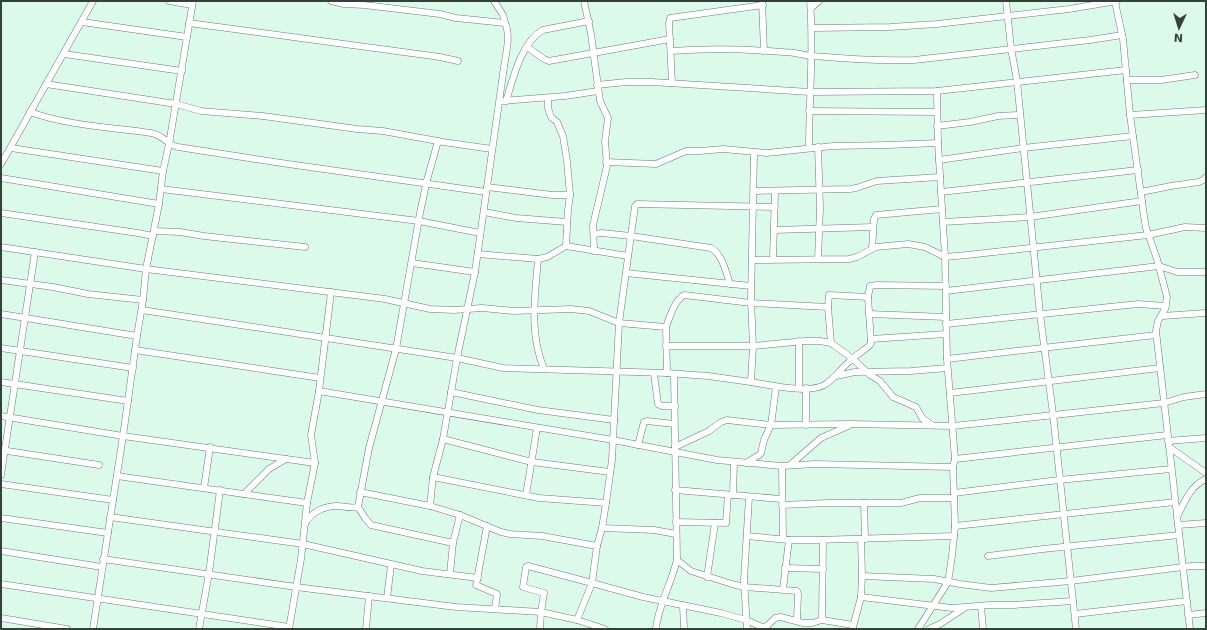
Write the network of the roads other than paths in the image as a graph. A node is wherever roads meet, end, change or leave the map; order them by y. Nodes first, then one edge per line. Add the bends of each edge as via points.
1 (93, 1) edge
2 (170, 1) edge
3 (331, 1) edge
4 (494, 1) edge
5 (584, 1) edge
6 (810, 1) edge
7 (818, 1) edge
8 (1006, 1) edge
9 (1116, 2) edge
10 (193, 3) edge
11 (763, 3) edge
12 (379, 4) edge
13 (811, 8) junction
14 (1008, 15) junction
15 (589, 21) junction
16 (82, 22) junction
17 (189, 22) junction
18 (505, 23) junction
19 (812, 28) junction
20 (1122, 35) junction
21 (187, 37) junction
22 (670, 39) junction
23 (527, 47) junction
24 (1011, 48) junction
25 (671, 51) junction
26 (764, 51) junction
27 (593, 52) junction
28 (64, 54) junction
29 (812, 56) junction
30 (458, 61) dead end
31 (1126, 70) junction
32 (182, 71) junction
33 (1195, 75) dead end
34 (1127, 80) junction
35 (1017, 81) junction
36 (672, 83) junction
37 (46, 84) junction
38 (598, 88) junction
39 (937, 91) junction
40 (810, 92) junction
41 (548, 98) junction
42 (499, 101) junction
43 (506, 101) junction
44 (176, 104) junction
45 (1206, 110) edge
46 (809, 111) junction
47 (30, 112) junction
48 (937, 112) junction
49 (1020, 115) junction
50 (1130, 115) junction
51 (937, 126) junction
52 (1133, 136) junction
53 (438, 141) junction
54 (938, 143) junction
55 (169, 144) junction
56 (818, 147) junction
57 (11, 148) junction
58 (809, 148) junction
59 (1024, 148) junction
60 (492, 149) junction
61 (754, 152) junction
62 (939, 160) junction
63 (606, 162) junction
64 (1, 164) edge
65 (1138, 170) junction
66 (163, 171) junction
67 (940, 177) junction
68 (1206, 177) edge
69 (1, 178) edge
70 (1027, 182) junction
71 (427, 184) junction
72 (161, 189) junction
73 (486, 190) junction
74 (819, 190) junction
75 (754, 191) junction
76 (775, 191) junction
77 (941, 192) junction
78 (1141, 192) junction
79 (570, 195) junction
80 (1142, 200) junction
81 (159, 204) junction
82 (753, 207) junction
83 (775, 207) junction
84 (942, 209) junction
85 (484, 212) junction
86 (1, 213) edge
87 (1030, 217) junction
88 (419, 221) junction
89 (567, 222) junction
90 (943, 222) junction
91 (873, 227) junction
92 (1206, 228) edge
93 (819, 229) junction
94 (774, 230) junction
95 (154, 234) junction
96 (480, 234) junction
97 (594, 234) junction
98 (1148, 235) junction
99 (631, 236) junction
100 (566, 246) junction
101 (1, 247) edge
102 (305, 248) dead end
103 (1034, 248) junction
104 (872, 249) junction
105 (594, 251) junction
106 (35, 252) junction
107 (478, 254) junction
108 (628, 256) junction
109 (946, 257) junction
110 (538, 259) junction
111 (773, 259) junction
112 (818, 259) junction
113 (752, 260) junction
114 (412, 263) junction
115 (1159, 266) junction
116 (146, 269) junction
117 (475, 272) junction
118 (1206, 272) edge
119 (626, 273) junction
120 (1, 280) edge
121 (1037, 281) junction
122 (31, 284) junction
123 (730, 284) junction
124 (751, 286) junction
125 (946, 288) junction
126 (331, 292) junction
127 (868, 297) junction
128 (144, 300) junction
129 (404, 303) junction
130 (751, 303) junction
131 (1166, 306) junction
132 (828, 307) junction
133 (468, 309) junction
134 (142, 310) junction
135 (534, 310) junction
136 (1, 314) edge
137 (869, 314) junction
138 (1040, 314) junction
139 (1205, 314) edge
140 (1162, 316) junction
141 (946, 317) junction
142 (25, 318) junction
143 (619, 323) junction
144 (946, 324) junction
145 (666, 327) junction
146 (946, 334) junction
147 (1156, 335) junction
148 (137, 336) junction
149 (325, 338) junction
150 (871, 339) junction
151 (800, 341) junction
152 (831, 343) junction
153 (666, 346) junction
154 (753, 346) junction
155 (1044, 347) junction
156 (1, 348) edge
157 (396, 349) junction
158 (135, 350) junction
159 (20, 352) junction
160 (457, 358) junction
161 (852, 359) junction
162 (946, 359) junction
163 (133, 368) junction
164 (948, 368) junction
165 (1160, 368) junction
166 (544, 369) junction
167 (618, 371) junction
168 (867, 371) junction
169 (667, 373) junction
170 (654, 374) junction
171 (674, 374) junction
172 (835, 376) junction
173 (320, 378) junction
174 (1048, 380) junction
175 (1, 382) edge
176 (752, 382) junction
177 (14, 384) junction
178 (776, 387) junction
179 (802, 388) junction
180 (319, 390) junction
181 (451, 392) junction
182 (950, 393) junction
183 (1206, 394) edge
184 (128, 401) junction
185 (383, 401) junction
186 (1164, 403) junction
187 (674, 406) junction
188 (447, 413) junction
189 (1053, 414) junction
190 (1, 416) edge
191 (10, 417) junction
192 (614, 420) junction
193 (674, 424) junction
194 (806, 424) junction
195 (851, 424) junction
196 (771, 425) junction
197 (933, 426) junction
198 (953, 426) junction
199 (536, 428) junction
200 (123, 436) junction
201 (1206, 438) edge
202 (443, 439) junction
203 (612, 440) junction
204 (1168, 441) junction
205 (638, 445) junction
206 (210, 447) junction
207 (1056, 447) junction
208 (3, 450) edge
209 (675, 450) junction
210 (286, 459) junction
211 (955, 459) junction
212 (532, 462) junction
213 (734, 462) junction
214 (315, 463) junction
215 (745, 463) junction
216 (100, 465) dead end
217 (790, 465) junction
218 (782, 466) junction
219 (953, 467) junction
220 (1171, 468) junction
221 (610, 472) junction
222 (1206, 473) edge
223 (1, 475) edge
224 (117, 476) junction
225 (433, 477) junction
226 (1206, 479) edge
227 (1059, 480) junction
228 (1, 484) edge
229 (204, 488) junction
230 (220, 490) junction
231 (675, 490) junction
232 (360, 492) junction
233 (244, 494) junction
234 (526, 495) junction
235 (731, 495) junction
236 (954, 496) junction
237 (749, 497) junction
238 (113, 500) junction
239 (782, 502) junction
240 (1175, 502) junction
241 (307, 503) junction
242 (606, 503) junction
243 (864, 503) junction
244 (430, 506) junction
245 (358, 507) junction
246 (460, 514) junction
247 (1063, 514) junction
248 (110, 517) junction
249 (1177, 517) junction
250 (1, 518) edge
251 (676, 522) junction
252 (715, 523) junction
253 (1206, 523) edge
254 (305, 524) junction
255 (1178, 525) junction
256 (487, 526) junction
257 (955, 526) junction
258 (602, 528) junction
259 (214, 532) junction
260 (108, 533) junction
261 (676, 534) junction
262 (1179, 535) junction
263 (746, 536) junction
264 (954, 536) junction
265 (863, 539) junction
266 (786, 540) junction
267 (823, 540) junction
268 (453, 543) junction
269 (303, 544) junction
270 (597, 546) junction
271 (1066, 547) junction
272 (1, 551) edge
273 (988, 556) dead end
274 (103, 559) junction
275 (677, 560) junction
276 (391, 565) junction
277 (1206, 566) edge
278 (102, 567) junction
279 (1182, 567) junction
280 (785, 568) junction
281 (823, 570) junction
282 (209, 573) junction
283 (450, 574) junction
284 (862, 576) junction
285 (707, 577) junction
286 (478, 578) junction
287 (1071, 581) junction
288 (948, 582) junction
289 (592, 583) junction
290 (1, 584) edge
291 (296, 587) junction
292 (744, 587) junction
293 (783, 589) junction
294 (369, 596) junction
295 (861, 597) junction
296 (97, 598) junction
297 (387, 598) junction
298 (663, 601) junction
299 (1073, 601) junction
300 (1187, 601) junction
301 (683, 605) junction
302 (932, 606) junction
303 (982, 606) junction
304 (965, 608) junction
305 (495, 609) junction
306 (541, 612) junction
307 (1206, 613) edge
308 (203, 614) junction
309 (1075, 614) junction
310 (1188, 615) junction
311 (1, 618) edge
312 (577, 620) junction
313 (746, 620) junction
314 (822, 620) junction
315 (797, 621) junction
316 (853, 627) edge
317 (289, 628) edge
318 (67, 629) edge
319 (93, 629) edge
320 (199, 629) edge
321 (366, 629) edge
322 (540, 629) edge
323 (604, 629) edge
324 (656, 629) edge
325 (684, 629) edge
326 (747, 629) edge
327 (918, 629) edge
328 (929, 629) edge
329 (983, 629) edge
330 (1076, 629) edge
331 (1190, 629) edge

1 - 16 street
2 - 10 street
3 - 12 street via 344,4
4 - 18 street
5 - 15 street
6 - 13 street
7 - 13 street
8 - 14 street
9 - 14 street
9 - 20 street
10 - 17 street
11 - 22 street via 673,16 669,20
11 - 26 street
12 - 18 street via 456,18
13 - 19 street
14 - 19 street via 937,24
14 - 24 street
15 - 23 street via 543,30 537,33
15 - 27 street
16 - 21 street
16 - 28 street
17 - 21 street
17 - 30 street
18 - 42 street via 508,36
19 - 29 street
20 - 24 street
20 - 31 street
21 - 32 street
22 - 25 street
22 - 27 street
23 - 27 street via 549,61
23 - 43 street via 520,58
24 - 29 street via 914,60
24 - 35 street
25 - 26 street
25 - 36 street
26 - 29 street
27 - 38 street
28 - 32 street
28 - 37 street
29 - 40 street
31 - 34 street
31 - 35 street
32 - 44 street
33 - 34 street via 1161,80
34 - 50 street
35 - 39 street
35 - 49 street
36 - 38 street via 626,82
36 - 40 street
37 - 44 street
37 - 47 street
38 - 41 street
38 - 63 street via 601,105 608,118
39 - 40 street
39 - 48 street
40 - 46 street
41 - 43 street
41 - 79 street via 551,117 557,122 563,136
42 - 43 street
42 - 60 street
44 - 53 street via 201,111 383,131
44 - 55 street
45 - 50 street
46 - 48 street
46 - 58 street
47 - 55 street via 62,121 161,136
47 - 57 street
48 - 51 street
49 - 51 street
49 - 59 street
50 - 52 street
51 - 54 street
52 - 59 street
52 - 65 street
53 - 60 street
53 - 71 street
54 - 56 street
54 - 62 street
55 - 66 street
55 - 71 street via 223,155
56 - 58 street
56 - 74 street
57 - 64 street
57 - 66 street
58 - 61 street
59 - 62 street
59 - 70 street
60 - 73 street
61 - 63 street via 723,149 686,151 656,164
61 - 75 street
62 - 67 street
63 - 97 street via 606,173 594,218
65 - 70 street
65 - 78 street
66 - 72 street
67 - 74 street via 877,181 856,188
67 - 77 street
68 - 78 street via 1199,182
69 - 81 street
70 - 77 street
70 - 87 street
71 - 73 street
71 - 88 street
72 - 81 street
72 - 88 street
73 - 79 street
73 - 85 street
74 - 76 street
74 - 93 street
75 - 76 street
75 - 82 street
76 - 83 street
77 - 84 street
78 - 80 street
79 - 89 street
80 - 87 street
80 - 98 street
81 - 95 street
82 - 83 street
82 - 99 street via 637,204 634,208
82 - 113 street
83 - 94 street
84 - 90 street
84 - 91 street via 878,214 874,217
85 - 89 street via 516,218
85 - 96 street
86 - 95 street
87 - 90 street
87 - 103 street
88 - 96 street
88 - 114 street
89 - 100 street
90 - 109 street
91 - 93 street
91 - 104 street
92 - 98 street via 1178,228
93 - 94 street
93 - 112 street
94 - 111 street
95 - 102 street via 180,232
95 - 116 street
96 - 107 street
97 - 99 street
97 - 105 street
98 - 103 street
98 - 115 street
99 - 108 street
99 - 123 street via 711,248 717,253
100 - 105 street
100 - 110 street
101 - 106 street
103 - 109 street
103 - 121 street
104 - 109 street via 908,244 924,247
104 - 112 street via 853,259
105 - 108 street
106 - 116 street
106 - 122 street
107 - 110 street
107 - 117 street
108 - 119 street
109 - 125 street
110 - 135 street
111 - 112 street
111 - 113 street
113 - 124 street
114 - 117 street
114 - 129 street
115 - 118 street via 1177,272
115 - 121 street
115 - 131 street via 1167,297
116 - 126 street
116 - 128 street
117 - 133 street
119 - 123 street
119 - 143 street
120 - 122 street
121 - 125 street
121 - 138 street
122 - 128 street
122 - 142 street
123 - 124 street
124 - 130 street
125 - 127 street via 872,286 869,288
125 - 141 street
126 - 129 street
126 - 149 street
127 - 132 street via 830,294
127 - 137 street
128 - 134 street
129 - 133 street via 430,308
129 - 157 street
130 - 132 street
130 - 145 street via 684,295 677,303
130 - 154 street
131 - 138 street via 1138,304
131 - 140 street
132 - 152 street
133 - 135 street
133 - 160 street
134 - 148 street
134 - 149 street
135 - 143 street via 589,311
135 - 166 street via 534,332
136 - 142 street
137 - 141 street
137 - 150 street
138 - 144 street
138 - 155 street
139 - 140 street
140 - 147 street via 1157,324
141 - 144 street
142 - 148 street
142 - 159 street
143 - 145 street
143 - 167 street
144 - 146 street
145 - 153 street
146 - 150 street
146 - 162 street
147 - 155 street
147 - 165 street
148 - 158 street
149 - 157 street
149 - 173 street
150 - 161 street via 870,344
151 - 152 street
151 - 154 street
151 - 179 street
152 - 161 street
153 - 154 street
153 - 169 street
154 - 176 street
155 - 162 street
155 - 174 street
156 - 159 street
157 - 160 street
157 - 185 street
158 - 163 street
158 - 173 street
159 - 163 street
159 - 177 street
160 - 166 street via 503,368
160 - 181 street
161 - 168 street
161 - 172 street
162 - 164 street
163 - 184 street
164 - 168 street
164 - 182 street
165 - 174 street
165 - 186 street
166 - 167 street
167 - 170 street
167 - 192 street
168 - 172 street
168 - 197 street via 884,384 894,396 916,407 922,418
169 - 170 street
169 - 171 street
170 - 187 street via 658,404
171 - 176 street
171 - 187 street
172 - 179 street via 820,387
173 - 180 street
174 - 182 street
174 - 189 street
175 - 177 street
176 - 178 street
177 - 184 street
177 - 191 street
178 - 179 street
178 - 196 street
179 - 194 street
180 - 185 street
180 - 214 street via 311,435
181 - 188 street
181 - 192 street via 538,410
182 - 198 street
183 - 186 street
184 - 200 street
185 - 188 street
185 - 232 street via 369,448
186 - 189 street
186 - 204 street
187 - 193 street
188 - 199 street
188 - 202 street
189 - 198 street
189 - 207 street
190 - 191 street
191 - 200 street
191 - 208 street
192 - 203 street
193 - 205 street via 645,422
193 - 209 street
194 - 195 street
194 - 196 street
195 - 197 street
195 - 217 street via 821,438
196 - 209 street via 724,421
196 - 215 street via 761,454
197 - 198 street
198 - 211 street
199 - 203 street
199 - 212 street
200 - 206 street
200 - 224 street
201 - 204 street
202 - 212 street
202 - 225 street
203 - 205 street
203 - 221 street
204 - 207 street
204 - 220 street
204 - 222 street
205 - 209 street
206 - 210 street
206 - 229 street
207 - 211 street
207 - 227 street
208 - 216 street
208 - 223 street
209 - 213 street
209 - 231 street
210 - 214 street
210 - 233 street via 269,469
211 - 219 street
212 - 221 street
212 - 234 street
213 - 215 street
213 - 235 street
214 - 241 street
215 - 218 street
217 - 218 street
217 - 219 street
218 - 239 street
219 - 236 street
220 - 227 street
220 - 240 street
221 - 242 street
224 - 229 street
224 - 238 street
225 - 234 street
225 - 244 street
226 - 249 street via 1191,491
227 - 236 street
227 - 247 street
228 - 238 street
229 - 230 street
230 - 233 street
230 - 259 street
231 - 235 street
231 - 251 street
232 - 244 street
232 - 245 street
233 - 241 street
234 - 242 street
235 - 237 street
235 - 252 street via 726,522
236 - 243 street
236 - 257 street
237 - 239 street
237 - 263 street
238 - 248 street
239 - 243 street
239 - 266 street
240 - 247 street
240 - 249 street
241 - 254 street
242 - 258 street
243 - 265 street
244 - 246 street
245 - 254 street via 327,507 314,513
245 - 268 street via 371,525
246 - 256 street
246 - 268 street
247 - 257 street
247 - 271 street
248 - 259 street
248 - 260 street
249 - 255 street
250 - 260 street
251 - 252 street
251 - 261 street
252 - 285 street
253 - 255 street
254 - 269 street
255 - 262 street
256 - 270 street via 510,534 542,536
256 - 286 street
257 - 264 street
258 - 261 street via 654,530
258 - 270 street
259 - 269 street
259 - 282 street
260 - 274 street
261 - 275 street
262 - 271 street
262 - 279 street
263 - 266 street
263 - 292 street
264 - 265 street
264 - 288 street
265 - 267 street
265 - 284 street
266 - 267 street
266 - 280 street
267 - 281 street
268 - 283 street
269 - 276 street
269 - 291 street
270 - 289 street
271 - 273 street
271 - 287 street
272 - 278 street
274 - 278 street
274 - 282 street
275 - 285 street via 691,571
275 - 298 street
276 - 283 street
276 - 297 street
277 - 279 street
278 - 296 street
279 - 287 street
279 - 300 street
280 - 281 street
280 - 293 street
281 - 314 street
282 - 291 street
282 - 308 street
283 - 286 street
284 - 288 street via 928,578
284 - 295 street
285 - 292 street
286 - 305 street via 476,586 498,595
287 - 288 street via 991,588
287 - 299 street
288 - 302 street
289 - 298 street
289 - 306 street via 527,566 523,587 544,593
289 - 312 street
290 - 296 street
291 - 294 street
291 - 317 street
292 - 293 street
292 - 313 street
293 - 315 street via 798,592
294 - 297 street
294 - 321 street
295 - 302 street
295 - 316 street
296 - 308 street
296 - 319 street
297 - 305 street
298 - 301 street
298 - 324 street
299 - 303 street
299 - 309 street
300 - 309 street
300 - 310 street
301 - 313 street
301 - 325 street
302 - 304 street
302 - 327 street
303 - 304 street
303 - 329 street
304 - 328 street
305 - 306 street
306 - 312 street
306 - 322 street
307 - 310 street
308 - 317 street
308 - 320 street
309 - 330 street
310 - 331 street
311 - 318 street
312 - 323 street
313 - 315 street via 762,627 778,617
313 - 326 street
314 - 315 street via 808,624
314 - 316 street

